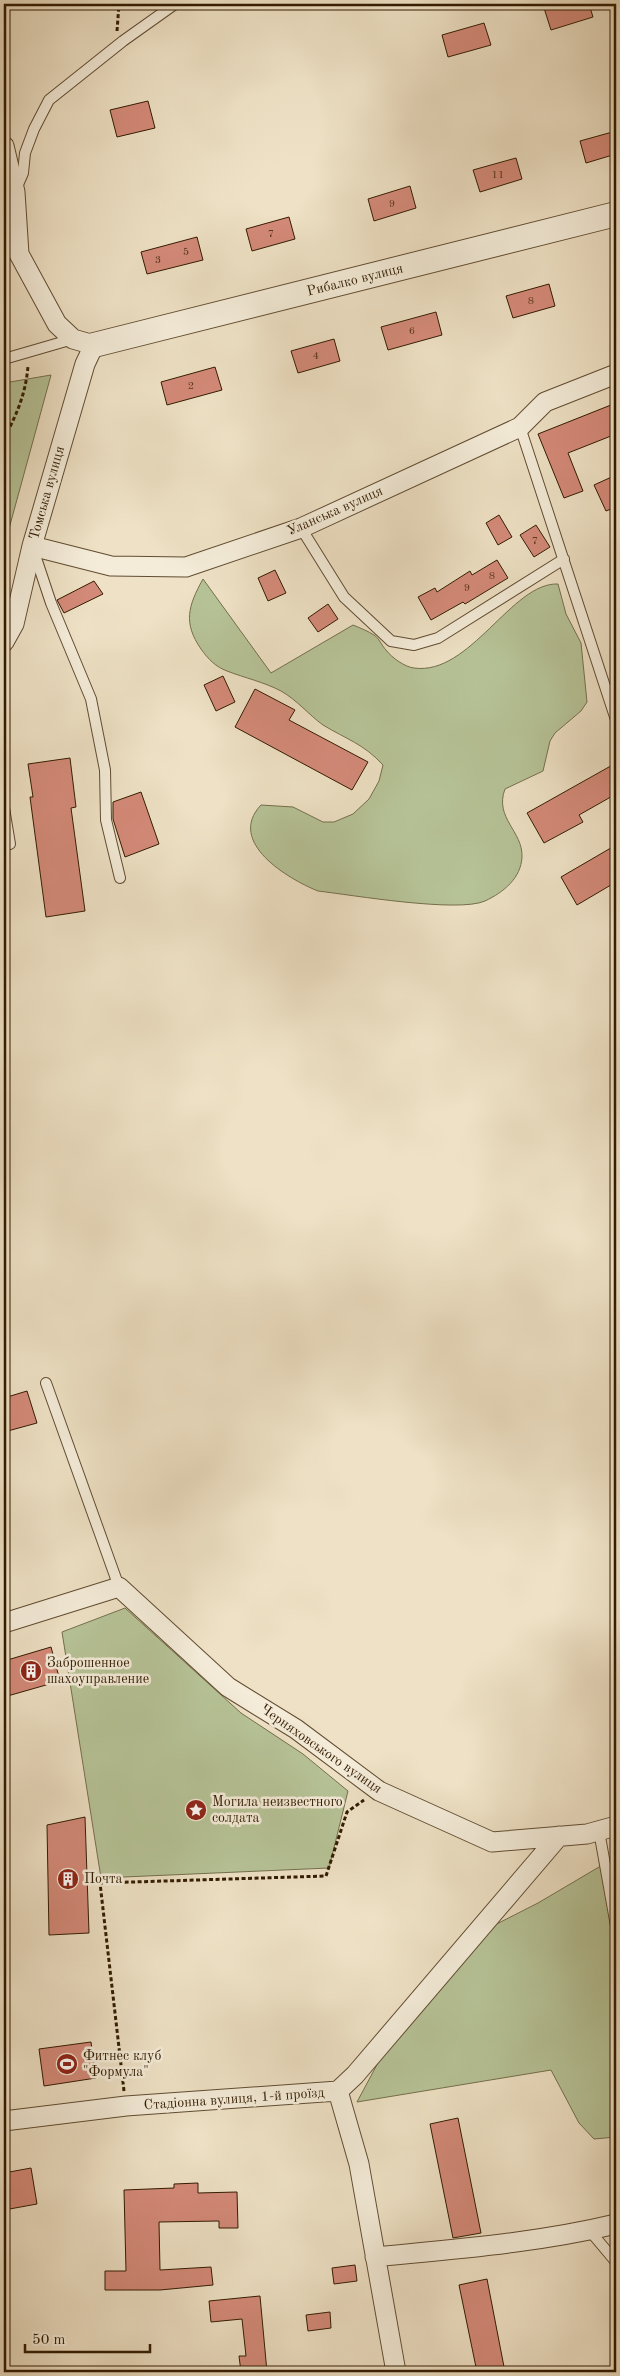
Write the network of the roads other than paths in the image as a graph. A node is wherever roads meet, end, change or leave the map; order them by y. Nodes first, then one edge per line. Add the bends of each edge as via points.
1 (175, 4) edge
2 (4, 146) edge
3 (9, 193) edge
4 (616, 214) edge
5 (84, 342) junction
6 (4, 359) edge
7 (616, 374) edge
8 (520, 427) junction
9 (301, 528) junction
10 (32, 546) junction
11 (564, 560) junction
12 (4, 642) edge
13 (616, 720) edge
14 (4, 808) edge
15 (10, 844) dead end
16 (120, 878) dead end
17 (46, 1383) dead end
18 (119, 1587) junction
19 (4, 1623) edge
20 (608, 1829) edge
21 (559, 1836) junction
22 (616, 1926) edge
23 (338, 2091) junction
24 (4, 2121) edge
25 (616, 2224) edge
26 (590, 2231) junction
27 (376, 2257) junction
28 (616, 2262) edge
29 (396, 2372) edge

1 - 3 lane via 49,100 25,153 23,173
2 - 3 street
3 - 5 street via 19,254 57,324
4 - 5 street, Рибалко вулиця
5 - 6 lane
5 - 10 street, Томська вулиця via 85,364
7 - 8 street, Уланська вулиця via 545,402
8 - 9 street, Уланська вулиця
8 - 11 lane
9 - 10 street, Уланська вулиця via 186,567 112,566
9 - 11 lane via 344,597 391,641 414,645 438,638
10 - 12 street, Томська вулиця via 14,624
10 - 16 lane via 91,699 105,770 106,820
11 - 13 lane
14 - 15 lane
17 - 18 lane
18 - 19 street
18 - 21 street, Черняховського вулиця via 228,1687 296,1728 379,1791 492,1842
20 - 21 street, Черняховського вулиця
20 - 22 lane
21 - 23 street, Стадіонна вулиця, 1-й проїзд
23 - 24 street, Стадіонна вулиця, 1-й проїзд via 126,2106
23 - 27 street via 359,2164
25 - 26 street
26 - 27 street via 498,2245
26 - 28 lane
27 - 29 street

